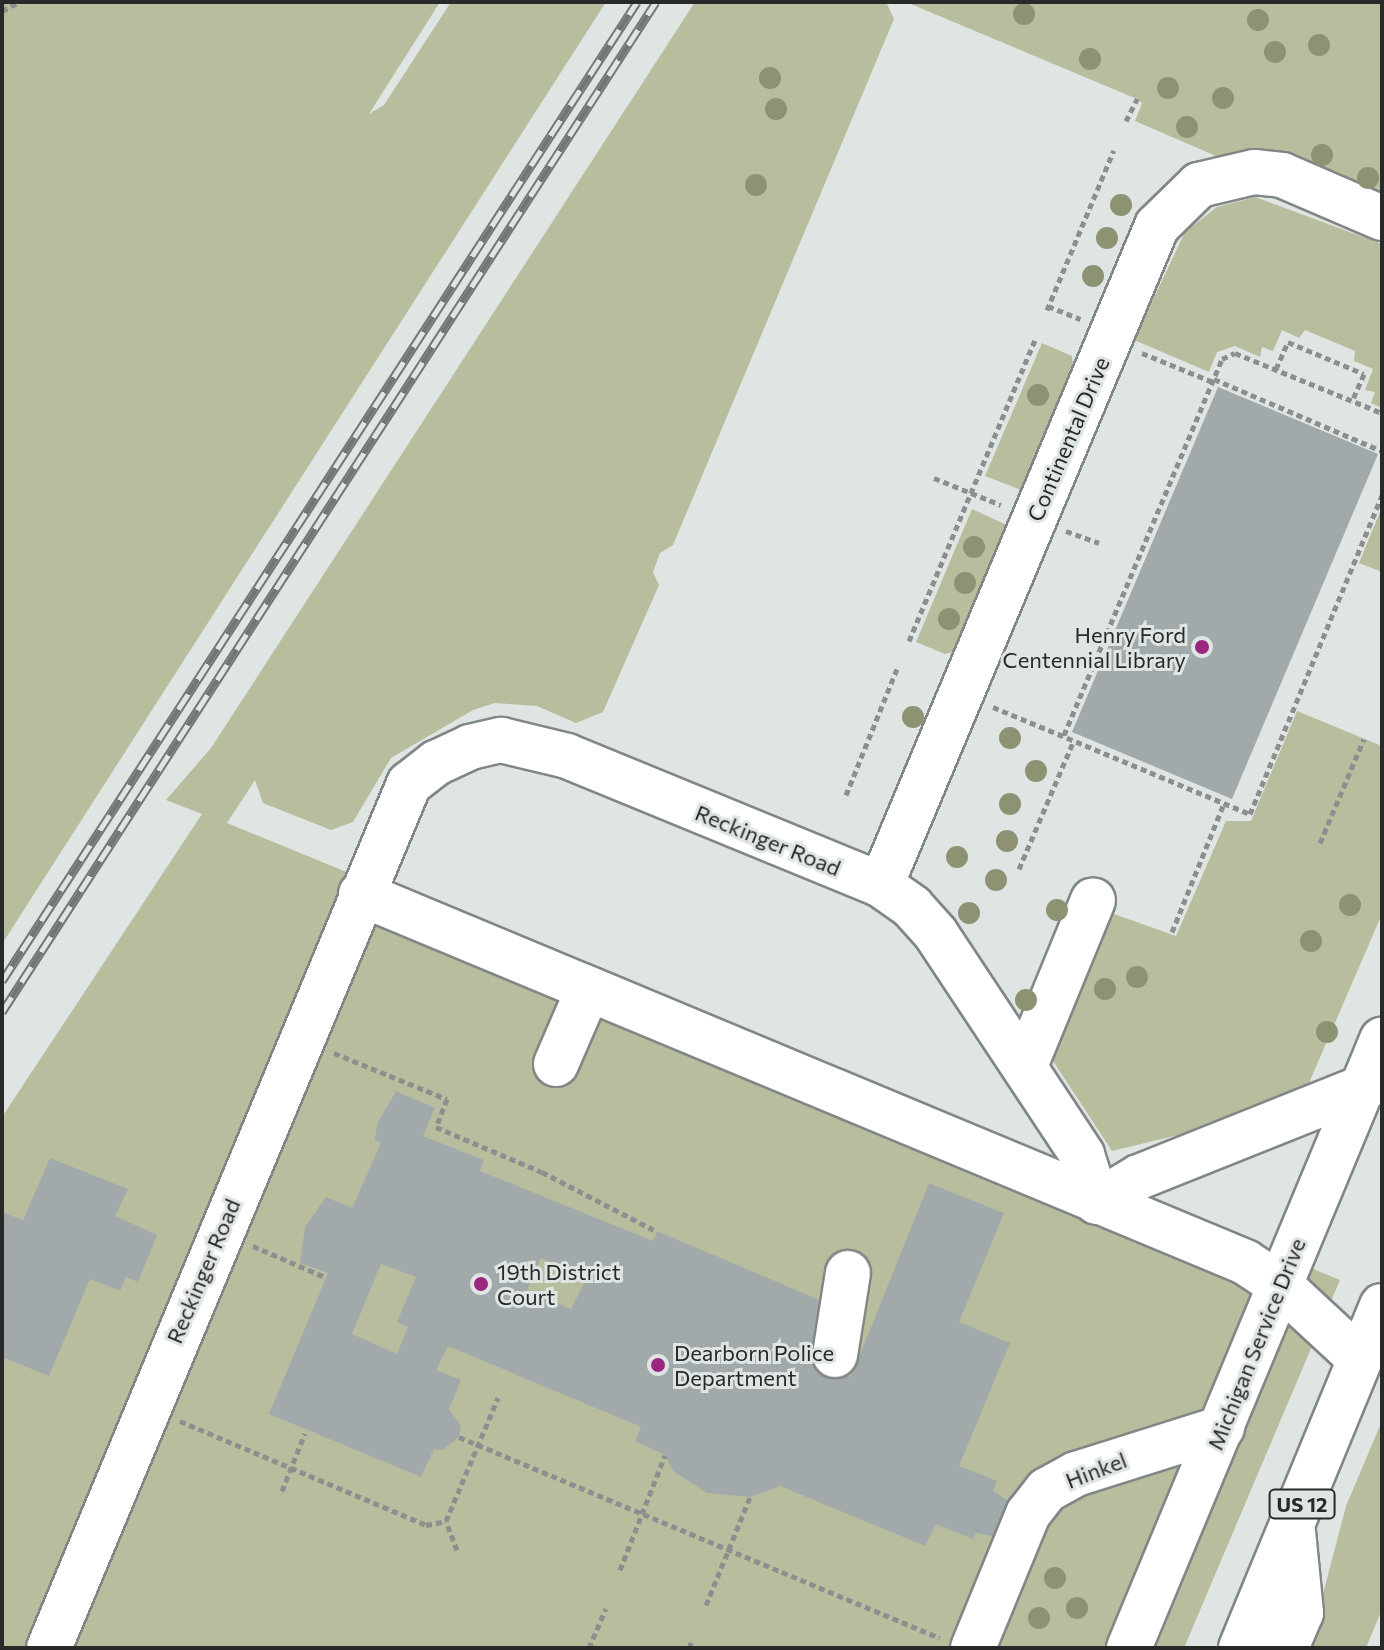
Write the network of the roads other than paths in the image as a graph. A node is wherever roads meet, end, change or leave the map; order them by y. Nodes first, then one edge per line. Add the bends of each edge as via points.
1 (1382, 218) edge
2 (881, 885) junction
3 (361, 894) junction
4 (1093, 900) dead end
5 (588, 990) junction
6 (1382, 1040) edge
7 (556, 1064) dead end
8 (1025, 1066) junction
9 (1372, 1084) edge
10 (1097, 1202) junction
11 (848, 1273) dead end
12 (1280, 1285) junction
13 (1382, 1306) edge
14 (835, 1355) dead end
15 (1360, 1359) junction
16 (1222, 1428) junction
17 (1293, 1525) junction
18 (962, 1638) edge
19 (49, 1648) edge
20 (1129, 1648) edge
21 (1241, 1648) edge
22 (1286, 1648) edge

1 - 2 street, Continental Drive via 1282,175 1254,172 1199,185 1157,226
2 - 3 street, Reckinger Road via 567,756 501,740 436,763 409,784
2 - 8 street, Reckinger Road via 936,934
3 - 5 street
3 - 19 street, Reckinger Road
4 - 8 street
5 - 7 street
5 - 10 street
6 - 9 street, Michigan Service Drive
8 - 10 street, Reckinger Road via 1082,1155
9 - 10 street via 1139,1177
9 - 12 street, Michigan Service Drive
10 - 12 street via 1245,1262
11 - 14 street
12 - 15 street
12 - 16 street, Michigan Service Drive
13 - 15 street, US 12
15 - 17 street, US 12
16 - 18 street, Hinkel via 1076,1474 1047,1490 1028,1514
16 - 20 street, Michigan Service Drive
17 - 21 street, US 12
17 - 22 street via 1301,1613

